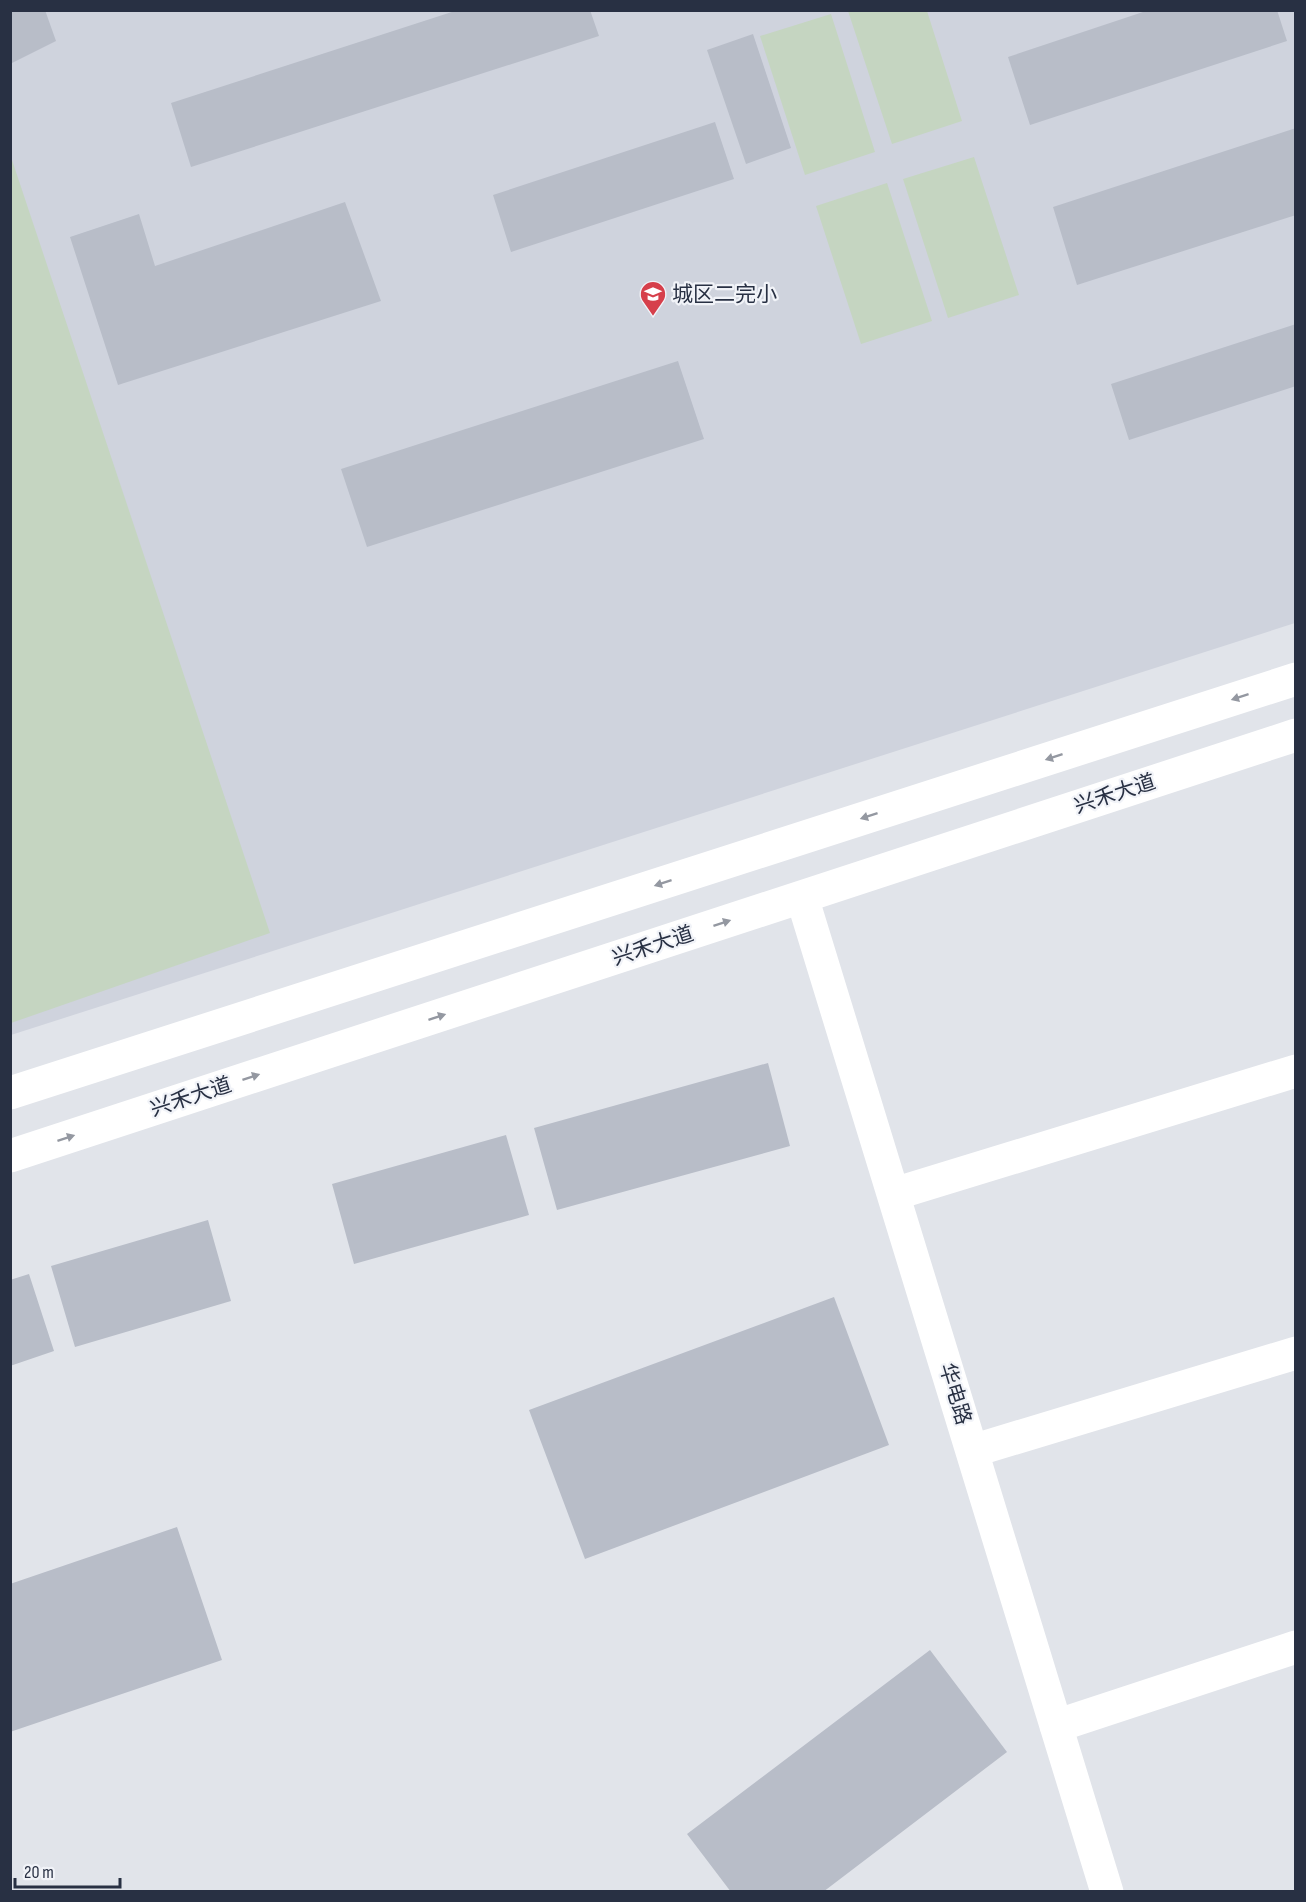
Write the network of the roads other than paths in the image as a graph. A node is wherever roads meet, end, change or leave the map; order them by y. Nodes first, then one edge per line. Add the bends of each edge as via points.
1 (1296, 679) edge
2 (1296, 735) edge
3 (802, 897) junction
4 (1296, 1071) edge
5 (10, 1093) edge
6 (10, 1156) edge
7 (894, 1194) junction
8 (1296, 1353) edge
9 (972, 1451) junction
10 (1296, 1647) edge
11 (1056, 1726) junction
12 (1107, 1892) edge

1 -> 5 main road
2 - 3 main road, 兴禾大道
6 -> 3 main road, 兴禾大道
3 - 7 main road, 华电路
4 - 7 main road
7 - 9 main road, 华电路
8 - 9 main road
9 - 11 main road, 华电路
10 - 11 main road
11 - 12 main road, 华电路

